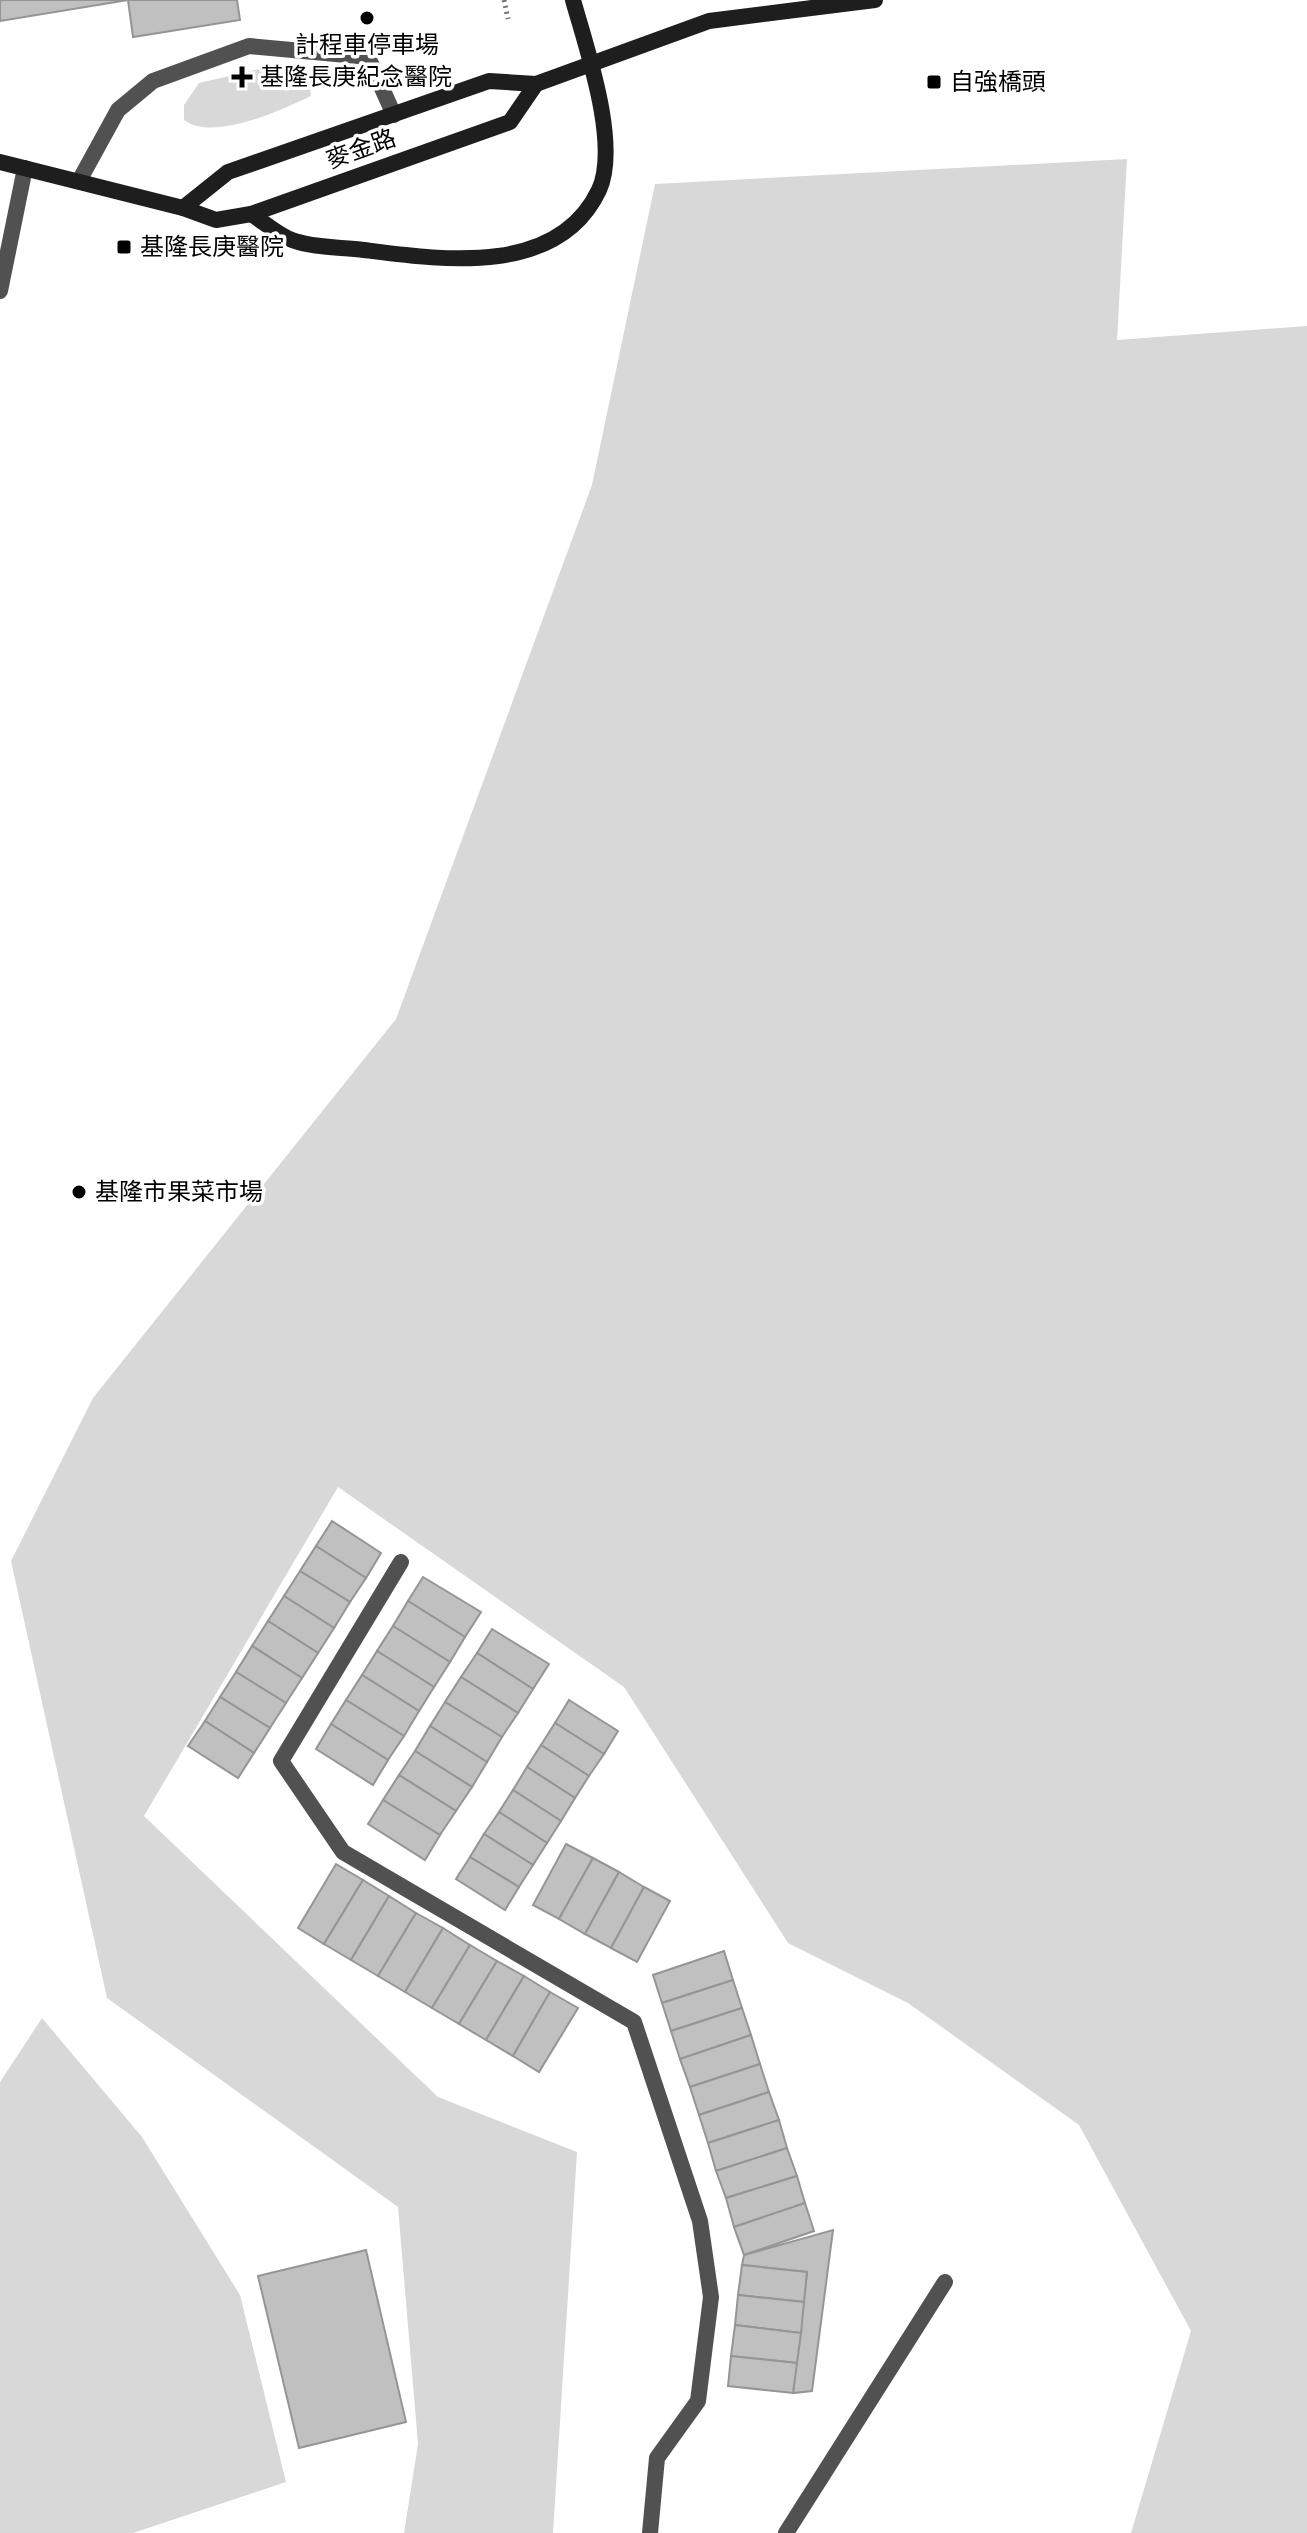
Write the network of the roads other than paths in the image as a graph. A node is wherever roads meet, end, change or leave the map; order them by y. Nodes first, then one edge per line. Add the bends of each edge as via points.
1 (573, 0) edge
2 (875, 0) edge
3 (590, 63) junction
4 (536, 84) junction
5 (394, 115) junction
6 (0, 162) edge
7 (25, 168) junction
8 (79, 181) junction
9 (183, 208) junction
10 (251, 214) junction
11 (0, 291) edge
12 (401, 1562) dead end
13 (945, 2282) dead end
14 (650, 2533) edge
15 (786, 2533) edge

1 - 3 street
2 - 3 street, 麥金路 via 709,21
3 - 4 street, 麥金路
3 - 10 street via 606,147 600,187 582,217 545,245 491,257 429,258 292,240
4 - 5 street, 麥金路 via 489,81
4 - 10 street, 麥金路 via 510,122
5 - 8 street via 368,57 249,46 153,81 118,110
5 - 9 street, 麥金路 via 228,172
6 - 7 street, 麥金路
7 - 8 street, 麥金路
7 - 11 street
8 - 9 street, 麥金路
9 - 10 street, 麥金路 via 216,220
12 - 14 street via 281,1761 343,1852 634,2022 700,2221 711,2297 698,2401 657,2458
13 - 15 street

